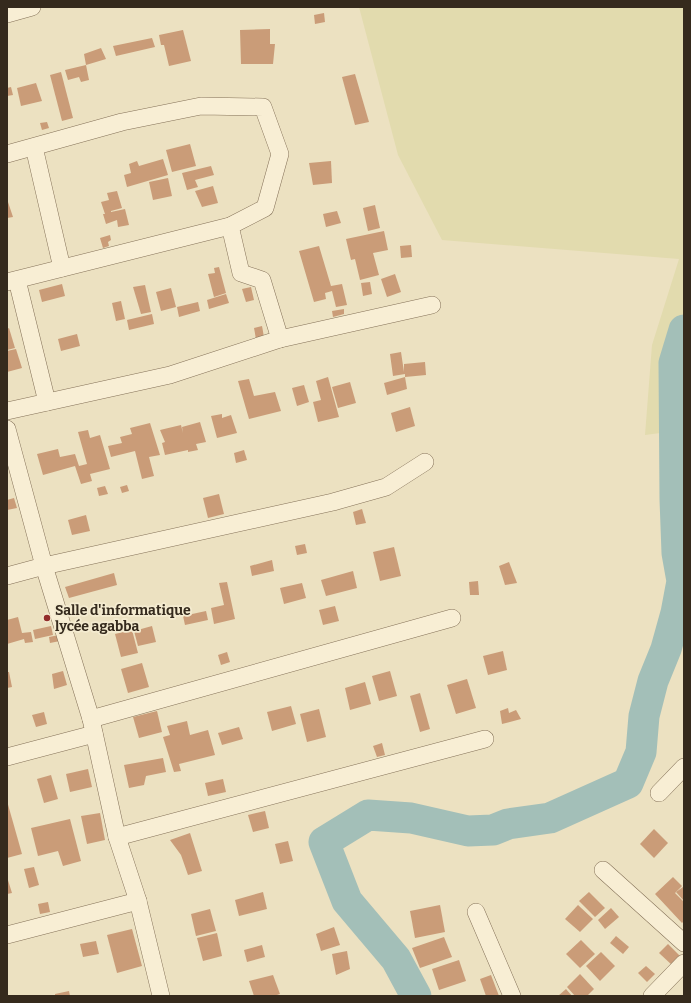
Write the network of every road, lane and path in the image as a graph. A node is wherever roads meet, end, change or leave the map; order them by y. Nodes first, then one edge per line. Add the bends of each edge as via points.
1 (32, 7) edge
2 (7, 14) edge
3 (34, 147) junction
4 (7, 154) edge
5 (230, 226) junction
6 (62, 268) junction
7 (12, 281) edge
8 (432, 305) dead end
9 (280, 339) junction
10 (47, 402) junction
11 (7, 411) edge
12 (7, 429) edge
13 (425, 462) dead end
14 (44, 566) junction
15 (7, 576) edge
16 (452, 618) dead end
17 (92, 726) junction
18 (486, 739) dead end
19 (7, 757) edge
20 (684, 767) edge
21 (659, 793) dead end
22 (117, 837) junction
23 (603, 870) dead end
24 (138, 901) junction
25 (476, 912) dead end
26 (7, 935) edge
27 (684, 943) edge
28 (684, 963) edge
29 (161, 996) edge
30 (512, 996) edge
31 (652, 996) edge

1 - 2 street
3 - 4 street
3 - 5 street via 122,122 201,106 263,107 280,154 277,167 265,208
3 - 6 street
5 - 6 street
5 - 9 street via 241,273 262,280
6 - 7 street
7 - 10 street
8 - 9 street
9 - 10 street via 170,375
10 - 11 street
12 - 14 street
13 - 14 street via 386,487 333,502
14 - 15 street
14 - 17 street
16 - 17 street
17 - 19 street
17 - 22 street
18 - 22 street
20 - 21 street
22 - 24 street
23 - 27 street
24 - 26 street
24 - 29 street
25 - 30 street
28 - 31 street

